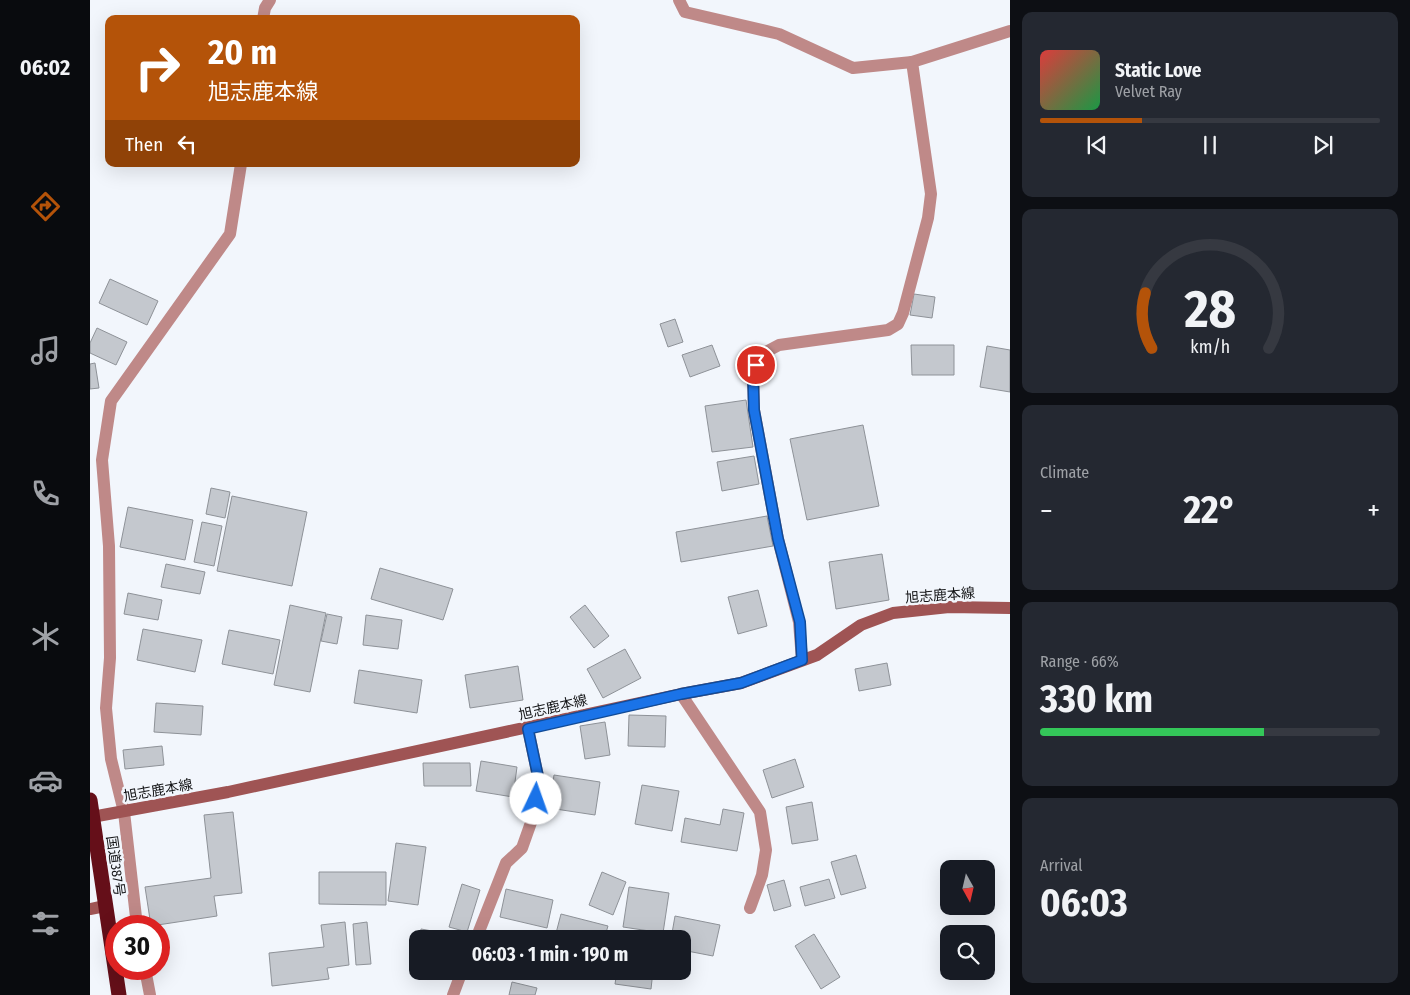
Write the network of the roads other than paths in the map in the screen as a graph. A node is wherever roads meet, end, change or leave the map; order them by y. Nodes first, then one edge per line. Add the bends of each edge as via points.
1 (679, 0) edge
2 (1010, 31) edge
3 (912, 62) junction
4 (241, 167) edge
5 (1010, 608) edge
6 (802, 660) junction
7 (681, 694) junction
8 (528, 729) junction
9 (90, 800) edge
10 (124, 812) junction
11 (92, 817) junction
12 (97, 908) edge
13 (750, 908) dead end
14 (136, 915) edge
15 (480, 930) edge
16 (147, 980) edge
17 (459, 980) edge
18 (119, 995) edge
19 (150, 995) edge
20 (453, 995) edge

1 - 3 street via 686,12 779,34 853,68
2 - 3 street
3 - 6 street via 931,194 928,218 898,324 888,330 779,345 760,355 753,375 754,410 778,539 800,622
4 - 10 street via 230,234 111,401 102,460 109,546 110,658 106,708 111,759
5 - 6 main road, 旭志鹿本線 via 949,607 894,614 861,625 817,655
6 - 7 main road, 旭志鹿本線 via 741,683
7 - 8 main road, 旭志鹿本線
7 - 13 street via 760,812 766,850 762,875
8 - 10 main road, 旭志鹿本線
8 - 15 street via 539,781 533,817 522,848 506,863
9 - 11 highway, 国道387号
10 - 11 main road, 旭志鹿本線
10 - 14 street
11 - 12 highway, 国道387号
12 - 18 highway, 国道387号
16 - 19 street
17 - 20 street

